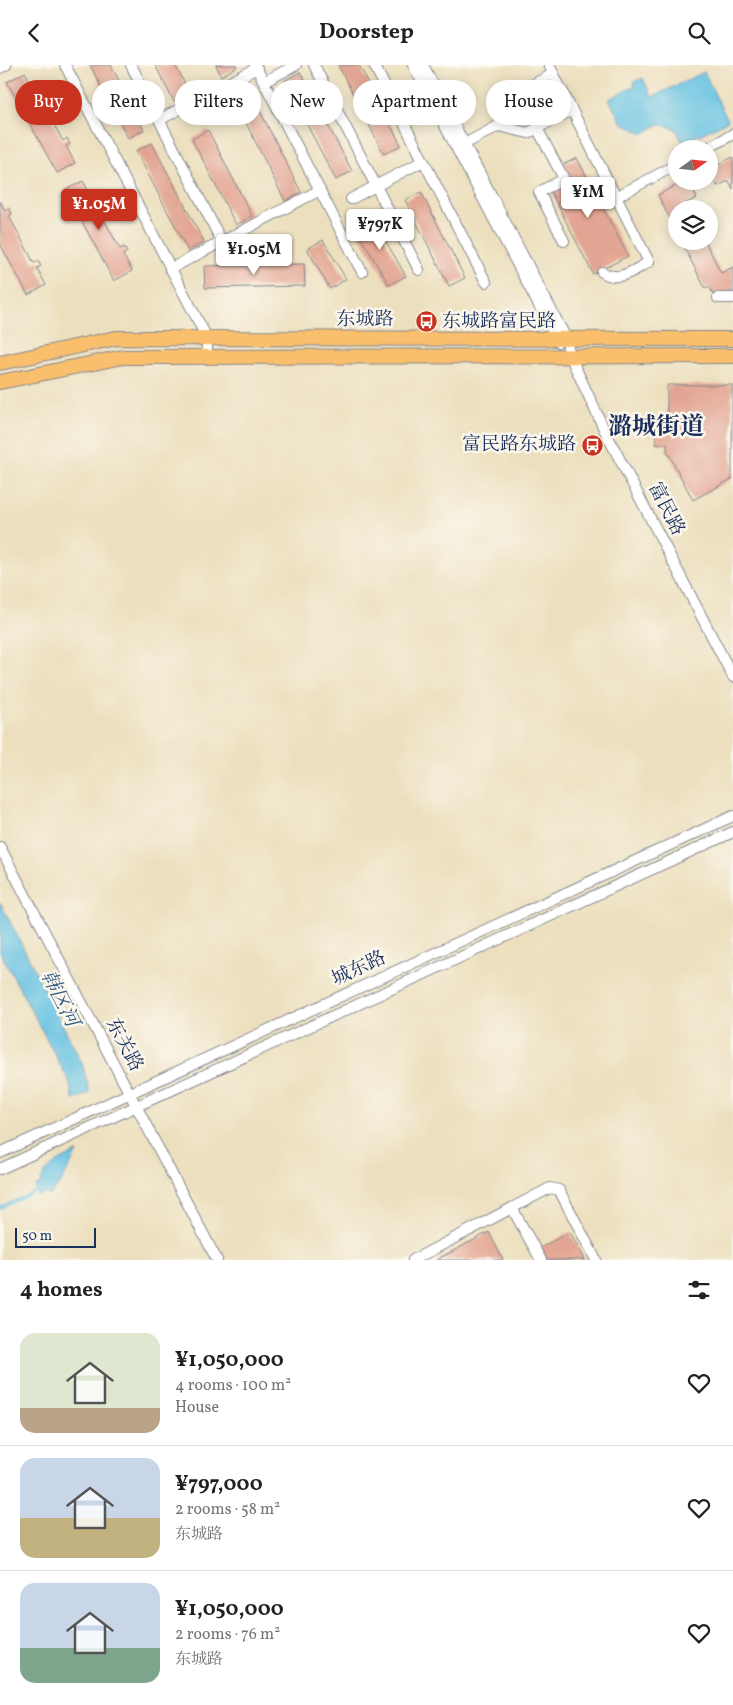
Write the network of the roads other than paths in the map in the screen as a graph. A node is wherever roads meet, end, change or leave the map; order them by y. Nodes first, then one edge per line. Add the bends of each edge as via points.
1 (6, 65) edge
2 (65, 65) edge
3 (131, 65) edge
4 (296, 65) edge
5 (314, 65) edge
6 (374, 65) edge
7 (413, 65) edge
8 (423, 65) edge
9 (256, 67) edge
10 (0, 68) edge
11 (551, 69) edge
12 (139, 80) edge
13 (264, 82) junction
14 (572, 110) junction
15 (165, 117) edge
16 (162, 125) edge
17 (498, 126) junction
18 (537, 128) junction
19 (733, 134) edge
20 (718, 142) edge
21 (460, 146) junction
22 (423, 161) junction
23 (668, 169) edge
24 (376, 186) junction
25 (320, 190) junction
26 (616, 197) junction
27 (351, 199) dead end
28 (564, 241) dead end
29 (222, 242) junction
30 (170, 269) junction
31 (419, 270) dead end
32 (362, 272) dead end
33 (602, 272) dead end
34 (486, 282) dead end
35 (718, 298) dead end
36 (733, 298) edge
37 (206, 338) junction
38 (561, 338) junction
39 (733, 339) edge
40 (570, 356) junction
41 (733, 356) edge
42 (207, 357) junction
43 (0, 363) edge
44 (0, 382) edge
45 (733, 677) edge
46 (733, 816) edge
47 (733, 832) edge
48 (0, 847) edge
49 (130, 1094) junction
50 (137, 1106) junction
51 (0, 1153) edge
52 (0, 1169) edge
53 (512, 1208) junction
54 (217, 1260) edge
55 (413, 1260) edge
56 (541, 1260) edge
57 (596, 1260) edge

1 - 10 street
2 - 30 street
3 - 12 street
4 - 13 street
5 - 24 street
6 - 22 street
7 - 21 street, 富民路
8 - 21 street, 富民路
9 - 13 street
9 - 15 street
11 - 14 street
11 - 17 street via 510,96
13 - 25 street
14 - 18 street
14 - 26 street
16 - 29 street
17 - 18 street via 528,133
17 - 21 street
18 - 28 street via 564,179 539,192
19 - 20 street
21 - 38 street, 富民路
22 - 24 street
22 - 34 street
23 - 26 street
24 - 27 street
24 - 31 street
25 - 29 street
25 - 32 street
26 - 33 street via 649,262 619,277 610,278
29 - 30 street
30 - 37 street
35 - 36 street
37 - 38 main road, 东城路
37 - 42 street
37 - 43 main road, 东城路 via 116,338
38 - 39 main road, 东城路
38 - 40 street, 富民路
40 - 41 main road, 东城路
40 - 42 main road, 东城路
40 - 45 street, 富民路
42 - 44 main road, 东城路 via 124,357
46 - 49 street, 城东路
47 - 50 street, 城东路
48 - 49 street, 东关路
49 - 50 street, 东关路
49 - 51 street, 城东路
50 - 52 street, 城东路
50 - 54 street, 东关路
53 - 55 street
53 - 56 street
53 - 57 street via 550,1188 559,1190

